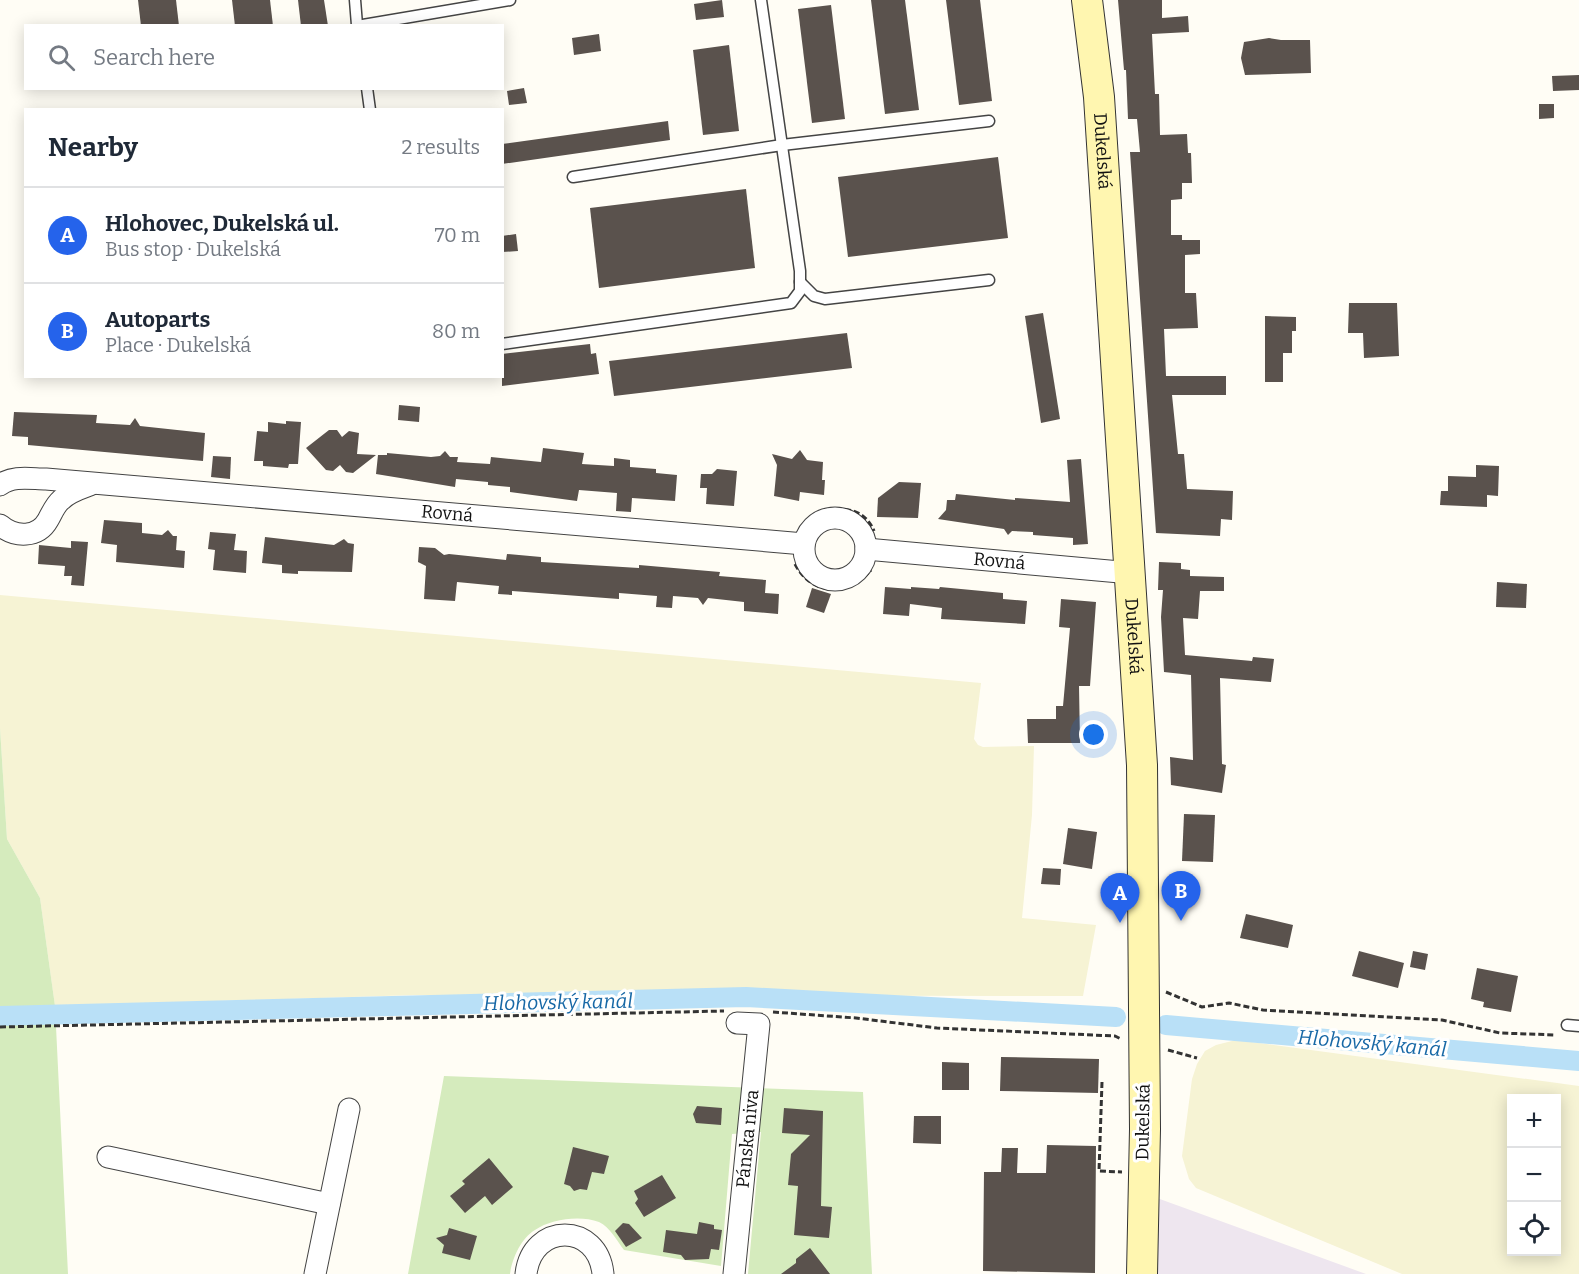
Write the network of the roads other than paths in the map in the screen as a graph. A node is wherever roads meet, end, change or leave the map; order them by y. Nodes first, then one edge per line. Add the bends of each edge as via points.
1 (355, 0) edge
2 (510, 0) edge
3 (761, 0) edge
4 (1087, 0) edge
5 (357, 24) edge
6 (363, 24) edge
7 (367, 90) edge
8 (370, 108) edge
9 (989, 121) dead end
10 (782, 145) junction
11 (573, 177) dead end
12 (989, 280) dead end
13 (800, 282) junction
14 (504, 344) edge
15 (90, 484) junction
16 (0, 485) edge
17 (0, 525) edge
18 (804, 544) junction
19 (866, 549) junction
20 (1131, 573) junction
21 (734, 1017) road end
22 (349, 1109) dead end
23 (108, 1157) dead end
24 (330, 1204) junction
25 (315, 1274) edge
26 (526, 1274) edge
27 (603, 1274) edge
28 (734, 1274) edge
29 (1142, 1274) edge

1 - 5 lane
2 - 6 lane
3 - 10 lane
4 - 20 main road, Dukelská via 1099,97
7 - 8 lane
9 - 10 lane
10 - 11 lane
10 - 13 lane
12 - 13 lane via 825,299 814,296
13 - 14 lane via 800,291 791,303 776,307
15 - 16 street, Rovná via 20,478
15 - 17 street via 59,501 48,522 31,534 10,533
15 - 18 street, Rovná
18 - 19 street via 814,526 832,518 852,523
18 - 19 street via 808,563 822,577 832,579 851,574 864,559
19 - 20 street, Rovná
20 - 29 main road, Dukelská via 1142,765
21 - 28 street, Pánska niva via 759,1024
22 - 24 street
23 - 24 street
24 - 25 street
26 - 27 street via 534,1250 549,1239 567,1235 589,1243 597,1252

